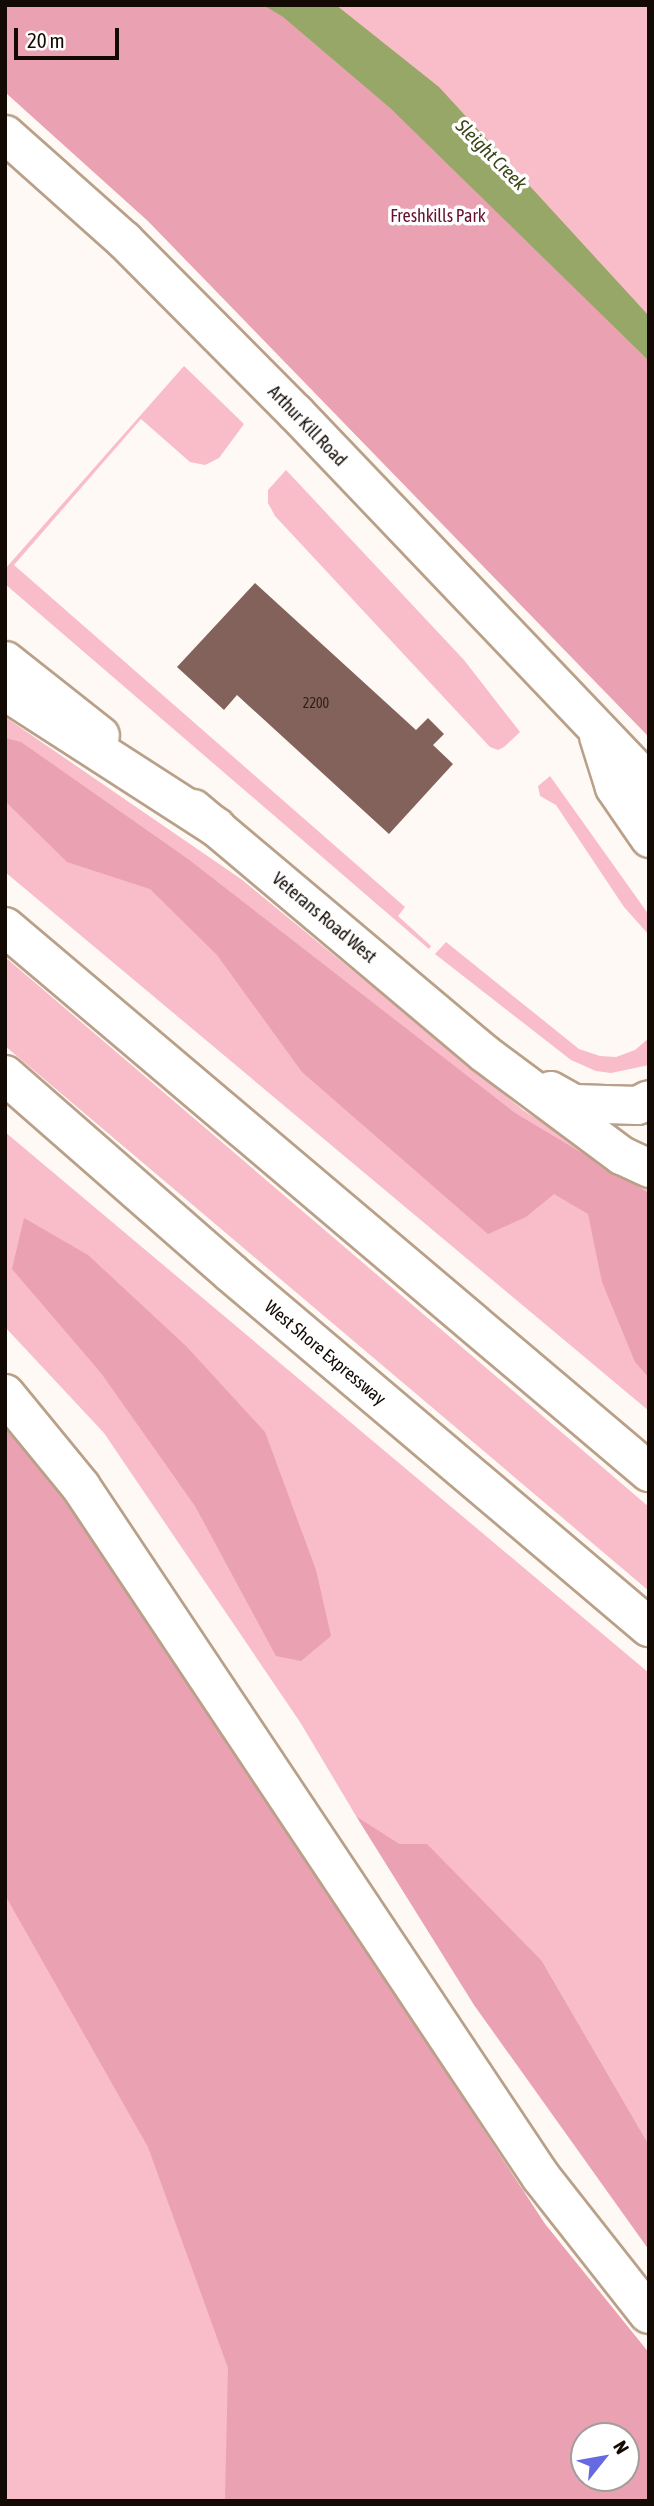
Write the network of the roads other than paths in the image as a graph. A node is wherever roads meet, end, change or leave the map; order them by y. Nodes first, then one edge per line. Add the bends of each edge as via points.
1 (5, 134) edge
2 (5, 660) edge
3 (5, 691) edge
4 (597, 731) junction
5 (649, 783) edge
6 (216, 827) junction
7 (649, 838) edge
8 (5, 927) edge
9 (484, 1053) junction
10 (5, 1075) edge
11 (649, 1099) edge
12 (649, 1168) edge
13 (5, 1394) edge
14 (649, 1472) edge
15 (649, 1627) edge
16 (649, 2314) edge

1 - 4 street, Arthur Kill Road via 124,240 248,364
2 - 6 street, Veterans Road West
3 - 6 highway
4 - 5 street, Arthur Kill Road
4 - 7 street, Arthur Kill Road via 614,787
6 - 9 street, Veterans Road West
8 - 14 highway
9 - 11 street via 573,1103 637,1105
9 - 12 street, Veterans Road West via 621,1155
10 - 15 highway, West Shore Expressway
13 - 16 highway via 81,1487 541,2177

